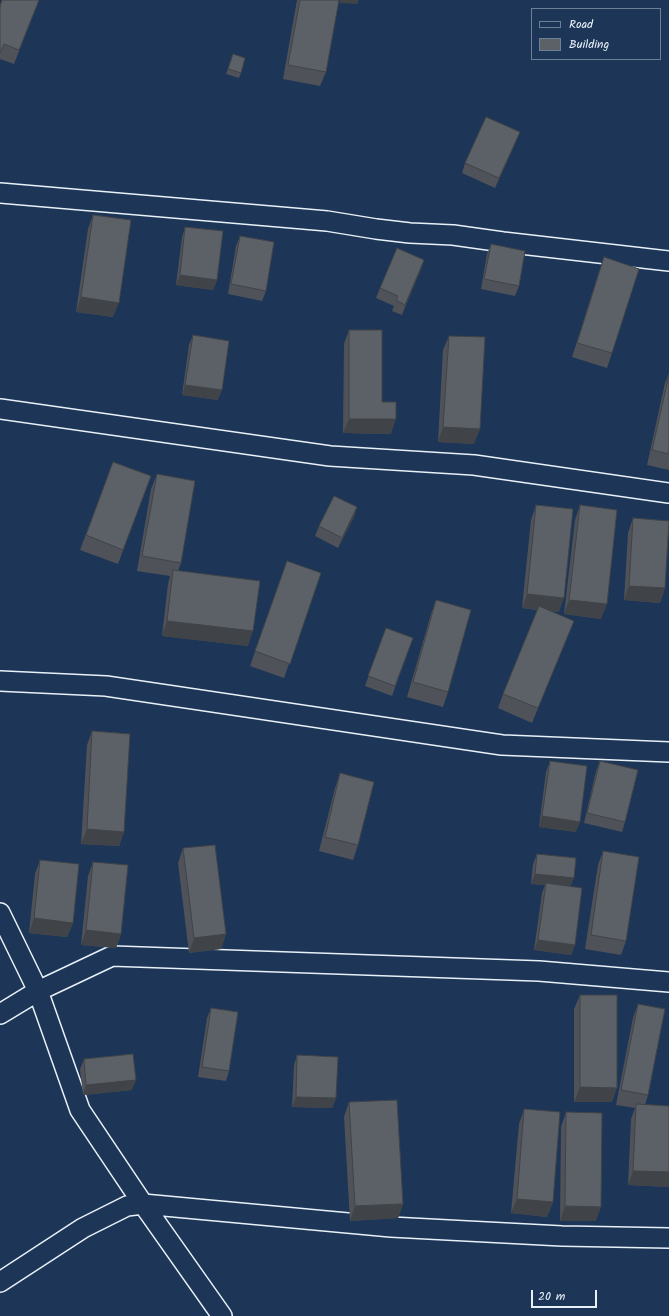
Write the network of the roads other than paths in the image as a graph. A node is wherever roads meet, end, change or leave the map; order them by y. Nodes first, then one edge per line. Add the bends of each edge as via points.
1 (0, 193) edge
2 (669, 261) edge
3 (0, 409) edge
4 (669, 493) edge
5 (0, 681) edge
6 (669, 752) edge
7 (0, 913) edge
8 (669, 982) edge
9 (38, 991) junction
10 (0, 1014) edge
11 (143, 1204) junction
12 (669, 1238) edge
13 (0, 1282) edge
14 (222, 1316) edge

1 - 2 street via 327,221 410,233 453,235
3 - 4 street via 330,456 474,465
5 - 6 street via 106,686 502,745
7 - 9 street
8 - 9 street via 539,971 112,956
9 - 10 street
9 - 11 street via 80,1110
11 - 12 street via 391,1227 562,1236
11 - 13 street via 127,1206 83,1228
11 - 14 street

